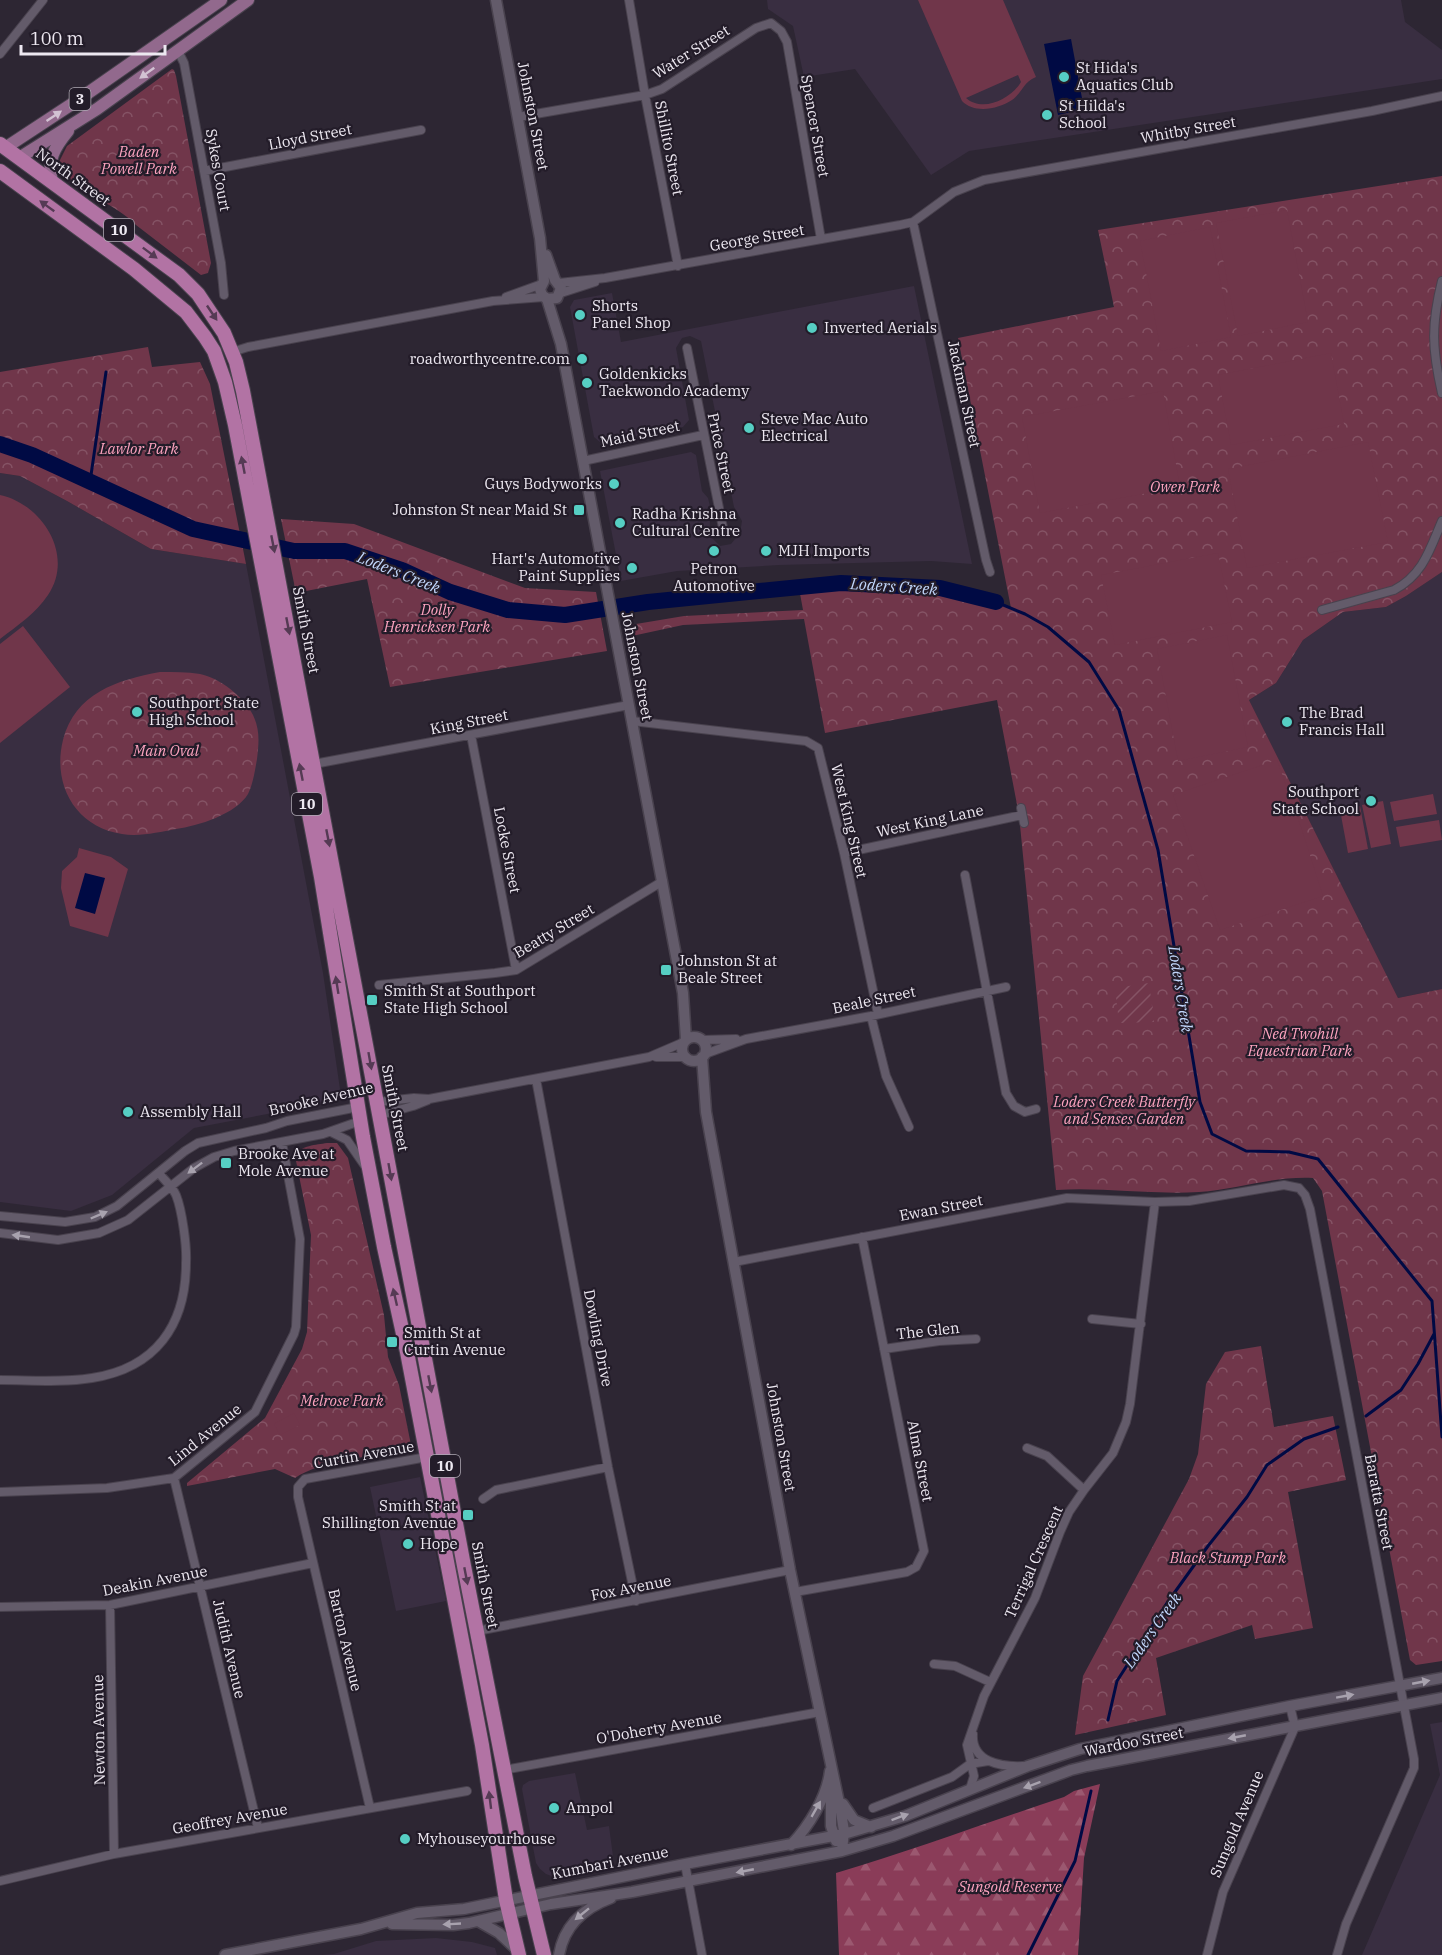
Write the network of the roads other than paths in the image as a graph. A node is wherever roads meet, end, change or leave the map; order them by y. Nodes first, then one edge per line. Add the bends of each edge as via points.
1 (43, 0) edge
2 (221, 0) edge
3 (248, 0) edge
4 (496, 0) edge
5 (629, 0) edge
6 (771, 23) joint
7 (178, 51) junction
8 (0, 54) edge
9 (645, 95) junction
10 (1442, 96) edge
11 (518, 117) junction
12 (75, 123) junction
13 (421, 130) dead end
14 (2, 148) edge
15 (19, 158) junction
16 (0, 171) edge
17 (204, 171) junction
18 (52, 182) junction
19 (913, 222) junction
20 (540, 237) junction
21 (821, 239) junction
22 (678, 266) junction
23 (184, 280) joint
24 (1442, 281) edge
25 (543, 282) junction
26 (554, 292) junction
27 (224, 295) dead end
28 (493, 301) junction
29 (687, 348) dead end
30 (232, 352) junction
31 (1442, 393) edge
32 (703, 435) junction
33 (583, 460) junction
34 (261, 521) junction
35 (1442, 521) edge
36 (723, 528) dead end
37 (990, 572) dead end
38 (1322, 610) dead end
39 (629, 705) junction
40 (632, 721) junction
41 (471, 735) junction
42 (314, 764) junction
43 (1022, 815) dead end
44 (844, 853) junction
45 (965, 875) dead end
46 (663, 881) junction
47 (516, 970) junction
48 (379, 985) dead end
49 (1006, 987) dead end
50 (986, 990) junction
51 (683, 993) junction
52 (874, 1015) junction
53 (701, 1039) junction
54 (747, 1039) junction
55 (685, 1041) junction
56 (704, 1056) junction
57 (649, 1057) junction
58 (688, 1059) junction
59 (536, 1079) junction
60 (429, 1099) junction
61 (378, 1108) junction
62 (1036, 1109) dead end
63 (706, 1112) junction
64 (359, 1114) junction
65 (909, 1127) dead end
66 (331, 1132) junction
67 (282, 1143) junction
68 (159, 1173) junction
69 (370, 1173) junction
70 (171, 1187) junction
71 (1155, 1202) junction
72 (0, 1216) edge
73 (0, 1233) edge
74 (862, 1237) junction
75 (734, 1262) junction
76 (1092, 1319) dead end
77 (1141, 1324) junction
78 (976, 1339) dead end
79 (884, 1349) junction
80 (0, 1380) edge
81 (1027, 1448) dead end
82 (427, 1457) junction
83 (608, 1467) junction
84 (174, 1478) junction
85 (305, 1479) joint
86 (1084, 1490) junction
87 (0, 1492) edge
88 (483, 1499) dead end
89 (313, 1563) junction
90 (790, 1570) junction
91 (200, 1586) junction
92 (795, 1592) junction
93 (636, 1601) junction
94 (110, 1605) junction
95 (0, 1607) edge
96 (477, 1631) junction
97 (934, 1664) dead end
98 (1442, 1678) edge
99 (990, 1682) junction
100 (1400, 1686) junction
101 (1442, 1698) edge
102 (1290, 1706) junction
103 (1404, 1706) junction
104 (820, 1712) junction
105 (974, 1724) junction
106 (1295, 1727) junction
107 (988, 1761) junction
108 (970, 1764) junction
109 (1028, 1766) junction
110 (831, 1767) junction
111 (504, 1770) junction
112 (970, 1789) junction
113 (467, 1791) dead end
114 (838, 1792) junction
115 (370, 1808) junction
116 (873, 1808) dead end
117 (871, 1827) junction
118 (258, 1828) junction
119 (839, 1836) junction
120 (791, 1845) junction
121 (842, 1851) junction
122 (114, 1854) junction
123 (685, 1864) junction
124 (0, 1881) edge
125 (688, 1882) junction
126 (625, 1893) junction
127 (506, 1900) junction
128 (531, 1901) junction
129 (509, 1914) junction
130 (478, 1921) junction
131 (382, 1924) junction
132 (518, 1953) edge
133 (225, 1955) edge
134 (544, 1955) edge
135 (560, 1955) edge
136 (702, 1955) edge
137 (1208, 1955) edge
138 (1337, 1955) edge

1 - 8 street
14 -> 2 main road, 3
3 - 7 main road, 3
4 - 11 main road, Johnston Street
5 - 9 street, Shillito Street
6 - 9 street, Water Street via 756,27 662,89
6 - 21 street, Spencer Street via 787,42
7 -> 12 main road, 3
7 - 17 street, Sykes Court via 184,63
9 - 11 street, Water Street
9 - 22 street, Shillito Street
10 - 19 street, Whitby Street via 984,180 954,192
11 - 20 main road, Johnston Street
12 - 15 main road, 3
12 - 18 main road via 52,152
13 - 17 street, Lloyd Street
14 - 15 highway, North Street / 10
15 - 16 highway, 3
15 - 18 highway, North Street / 10
34 -> 16 highway, Smith Street / 10 via 220,365 206,337 177,303
17 - 27 street, Sykes Court
18 -> 23 highway, North Street / 10
19 - 21 street, George Street
19 - 37 street, Jackman Street
20 - 25 main road, Johnston Street
20 - 26 main road, Johnston Street
21 - 22 street, George Street
22 - 26 street, George Street
23 -> 30 highway, Smith Street / 10 via 214,317
24 - 31 street via 1433,318 1434,359
25 - 26 main road via 549,279
25 - 26 main road, Johnston Street via 540,290
25 - 28 street, George Street
26 - 28 street, George Street
26 - 33 main road, Johnston Street
28 - 30 street, George Street
29 - 32 street, Price Street
30 - 34 highway, Smith Street / 10 via 243,391
32 - 33 street, Maid Street
32 - 36 street, Price Street
33 - 39 main road, Johnston Street
34 -> 42 highway, Smith Street / 10 via 277,568
64 -> 34 highway, Smith Street / 10 via 321,877 262,565
35 - 38 street via 1421,569 1405,584
39 - 40 main road, Johnston Street
39 - 41 street, King Street
40 - 44 street, West King Street via 806,741 818,748
40 - 46 main road, Johnston Street
41 - 42 street, King Street
41 - 47 street, Locke Street
42 -> 61 highway, Smith Street / 10
43 - 44 street, West King Lane
44 - 52 street, West King Street
45 - 50 street
46 - 47 street, Beatty Street
46 - 51 main road, Johnston Street
47 - 48 street, Beatty Street
49 - 50 street, Beale Street
50 - 52 street, Beale Street
50 - 62 street via 1006,1092 1014,1106 1025,1112
51 - 53 main road, Johnston Street
51 - 55 main road, Johnston Street
52 - 54 street, Beale Street
52 - 65 street, West King Street via 886,1076
53 - 54 street, Beale Street
53 - 55 main road via 692,1037
53 - 56 main road via 706,1046
54 - 56 street, Beale Street
55 - 57 street
55 - 58 main road via 683,1052
56 - 58 main road
56 - 63 main road, Johnston Street
57 - 58 street
57 - 59 street
58 - 63 main road, Johnston Street
59 - 60 street
59 - 83 street, Dowling Drive
60 - 61 street, Brooke Avenue via 417,1105
60 - 61 street, Brooke Avenue via 408,1098
61 - 64 highway, Brooke Avenue
61 -> 96 highway, Smith Street / 10
63 - 75 main road, Johnston Street
64 - 66 street, Brooke Avenue
64 - 68 street, Brooke Avenue via 203,1141
64 - 69 highway, Smith Street / 10
66 - 67 street, Brooke Avenue
66 - 69 street via 347,1140
67 -> 70 street, Brooke Avenue via 214,1157
67 - 84 street, Lind Avenue via 300,1239 294,1334 255,1412
68 - 70 street
72 -> 68 street, Brooke Avenue via 65,1222 88,1219 112,1209
82 -> 69 highway, Smith Street / 10
70 -> 73 street, Brooke Avenue via 128,1220 89,1235 58,1240
70 - 80 street via 177,1197 186,1246 186,1272 182,1307 166,1337 144,1358 106,1375 80,1380
71 - 74 street, Ewan Street via 1067,1198
71 - 77 street, Terrigal Crescent
71 - 100 street, Baratta Street via 1190,1201 1284,1185 1299,1188 1305,1195
74 - 75 street, Ewan Street
74 - 79 street, Alma Street
75 - 90 main road, Johnston Street
76 - 77 street
77 - 86 street, Terrigal Crescent via 1126,1422 1113,1453
78 - 79 street, The Glen
79 - 92 street, Alma Street via 924,1551 916,1567 907,1572
81 - 86 street via 1047,1456
82 - 85 street, Curtin Avenue
127 -> 82 highway, Smith Street / 10 via 482,1745
83 - 88 street via 496,1490
83 - 93 street, Dowling Drive
84 - 87 street, Lind Avenue via 107,1488
84 - 91 street, Judith Avenue
85 - 89 street, Barton Avenue via 298,1487 298,1497
86 - 99 street, Terrigal Crescent via 1059,1532 1035,1598
89 - 91 street, Deakin Avenue
89 - 115 street, Barton Avenue
90 - 92 main road, Johnston Street
90 - 93 street, Fox Avenue
91 - 94 street, Deakin Avenue
91 - 118 street, Judith Avenue
92 - 104 main road, Johnston Street
93 - 96 street, Fox Avenue
94 - 95 street, Deakin Avenue
94 - 122 street, Newton Avenue
96 - 111 highway, Smith Street / 10
97 - 99 street via 955,1666
100 -> 98 main road, Wardoo Street
99 - 105 street, Terrigal Crescent
102 -> 100 main road, Wardoo Street
100 - 103 street, Baratta Street
101 - 103 main road, Wardoo Street
102 - 106 street
102 - 109 main road, Wardoo Street via 1094,1746
103 - 106 main road, Wardoo Street
103 - 138 street, Baratta Street via 1414,1768
104 - 110 main road, Johnston Street
104 - 111 street, O'Doherty Avenue
105 - 107 street, Terrigal Crescent via 973,1744
105 - 108 street, Terrigal Crescent via 967,1745
106 -> 121 main road, Wardoo Street via 1071,1770
106 - 137 street, Sungold Avenue via 1223,1892
107 - 108 street
107 - 109 street
108 - 112 street, Terrigal Crescent via 974,1778
108 - 116 street via 952,1777
109 - 112 main road, Wardoo Street
110 - 114 main road, Johnston Street
110 - 119 main road, Johnston Street via 831,1826
120 -> 110 main road via 821,1800
111 - 128 highway, Smith Street / 10
117 -> 112 main road, Wardoo Street
113 - 115 street, Geoffrey Avenue
114 - 117 main road via 849,1815
114 - 119 main road, Johnston Street
115 - 118 street, Geoffrey Avenue
117 - 119 main road, Wardoo Street
118 - 122 street, Geoffrey Avenue
119 - 120 main road, Kumbari Avenue
119 - 121 main road
120 - 123 main road, Kumbari Avenue
121 -> 125 main road, Kumbari Avenue
122 - 124 street, Geoffrey Avenue
123 - 125 street
123 - 128 main road, Kumbari Avenue
125 - 126 main road, Kumbari Avenue
125 - 136 street
126 - 128 main road, Kumbari Avenue
126 -> 135 main road via 579,1916 565,1935
127 - 128 main road, Kumbari Avenue
127 - 129 highway, Smith Street / 10
127 - 131 main road, Kumbari Avenue via 455,1911 417,1913
128 - 129 main road, Kumbari Avenue
128 - 134 highway, Smith Street / 10
129 - 130 main road, Kumbari Avenue
129 - 132 highway, Smith Street / 10
130 -> 131 main road, Kumbari Avenue via 453,1925
130 - 132 main road via 499,1933
131 - 133 main road, Kumbari Avenue

